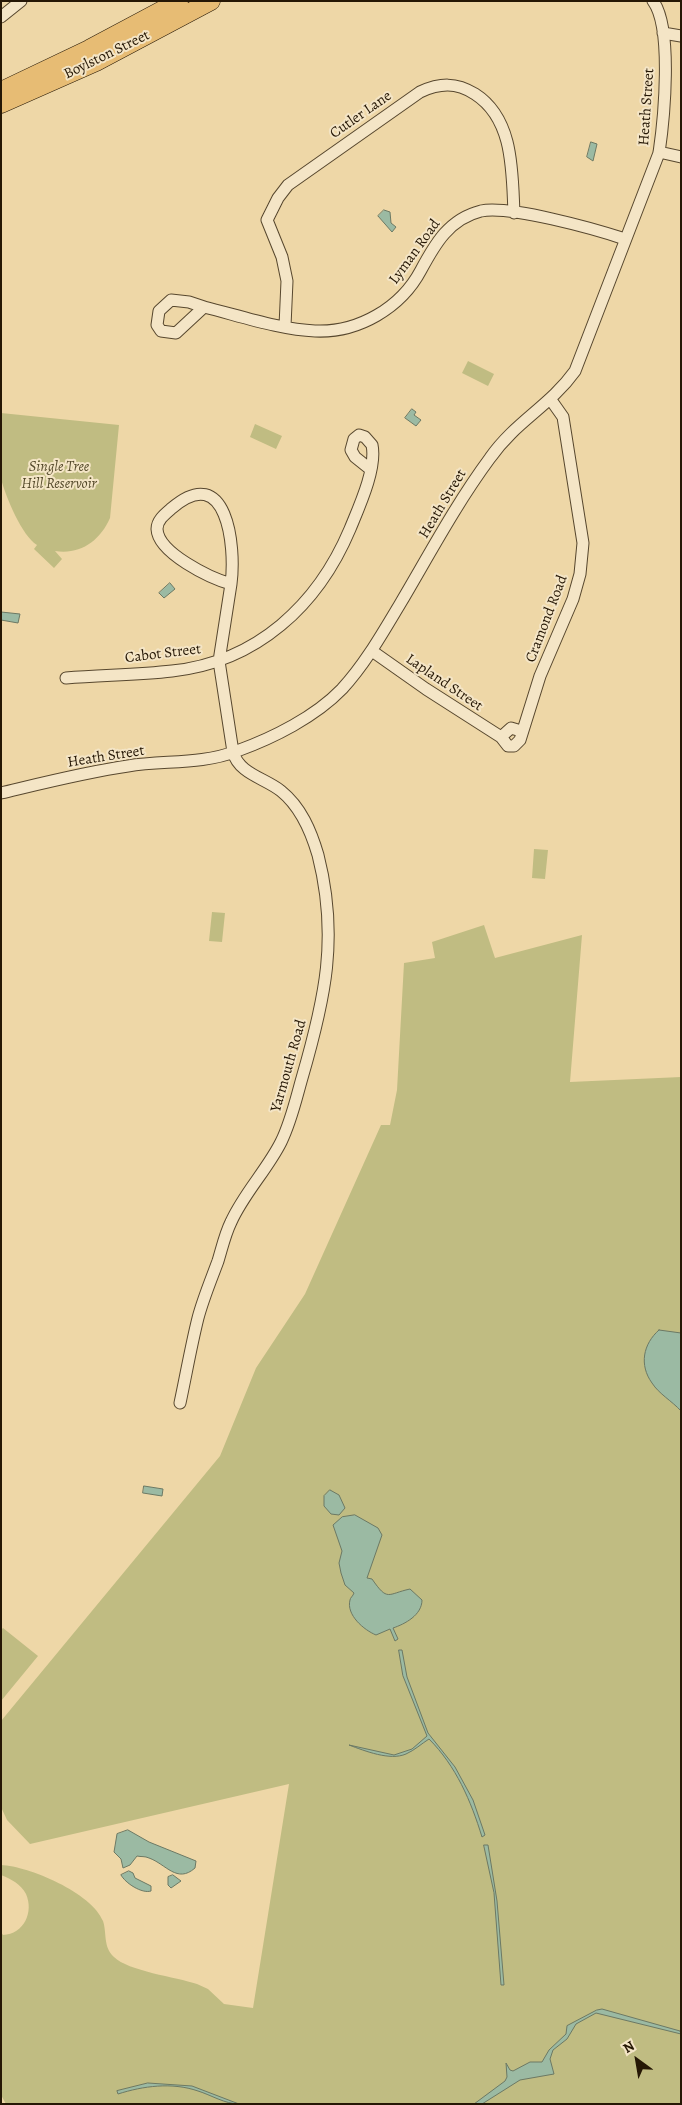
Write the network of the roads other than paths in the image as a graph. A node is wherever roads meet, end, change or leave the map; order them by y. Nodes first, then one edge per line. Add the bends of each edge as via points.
1 (21, 1) edge
2 (210, 1) edge
3 (653, 1) edge
4 (180, 4) edge
5 (1, 17) edge
6 (663, 33) junction
7 (681, 36) edge
8 (1, 91) edge
9 (1, 104) edge
10 (659, 152) junction
11 (681, 157) edge
12 (514, 213) junction
13 (625, 238) junction
14 (204, 307) dead end
15 (285, 326) junction
16 (550, 400) junction
17 (370, 468) dead end
18 (231, 584) junction
19 (372, 651) junction
20 (219, 661) junction
21 (66, 678) dead end
22 (521, 731) joint
23 (232, 752) junction
24 (1, 793) edge
25 (180, 1403) dead end

1 - 5 street
2 - 4 highway, Boylston Street
3 - 6 street, Heath Street via 660,14
4 - 8 highway, Boylston Street
4 - 9 highway, Boylston Street via 101,59
6 - 7 street
6 - 10 street, Heath Street
10 - 11 street
10 - 13 street, Heath Street
12 - 13 street, Lyman Road
12 - 15 street, Lyman Road via 482,211 454,224 436,244 405,293 386,310 361,323 314,331
12 - 15 street, Cutler Lane via 508,146 493,110 478,96 456,85 439,85 420,92 288,186 278,198 268,220 288,281
13 - 16 street, Heath Street via 592,332 574,372
14 - 15 street, Lyman Road
16 - 19 street, Heath Street via 513,429 491,456 467,490
16 - 22 street, Cramond Road via 563,418 583,542 582,558 573,599
17 - 20 street, Cabot Street via 345,541 311,596 272,633
18 - 18 street via 173,553 160,540 158,521 190,495 204,493 212,497 224,514 232,544
18 - 20 street
19 - 22 street, Lapland Street via 501,737 508,746 514,746 520,740
19 - 23 street, Heath Street via 341,689 318,708 291,726
20 - 21 street, Cabot Street via 173,671
20 - 23 street
23 - 24 street, Heath Street via 176,764 129,765
23 - 25 street, Yarmouth Road via 246,771 282,791 307,823 324,883 329,946 327,978 317,1028 281,1142 240,1203 230,1224 199,1317

